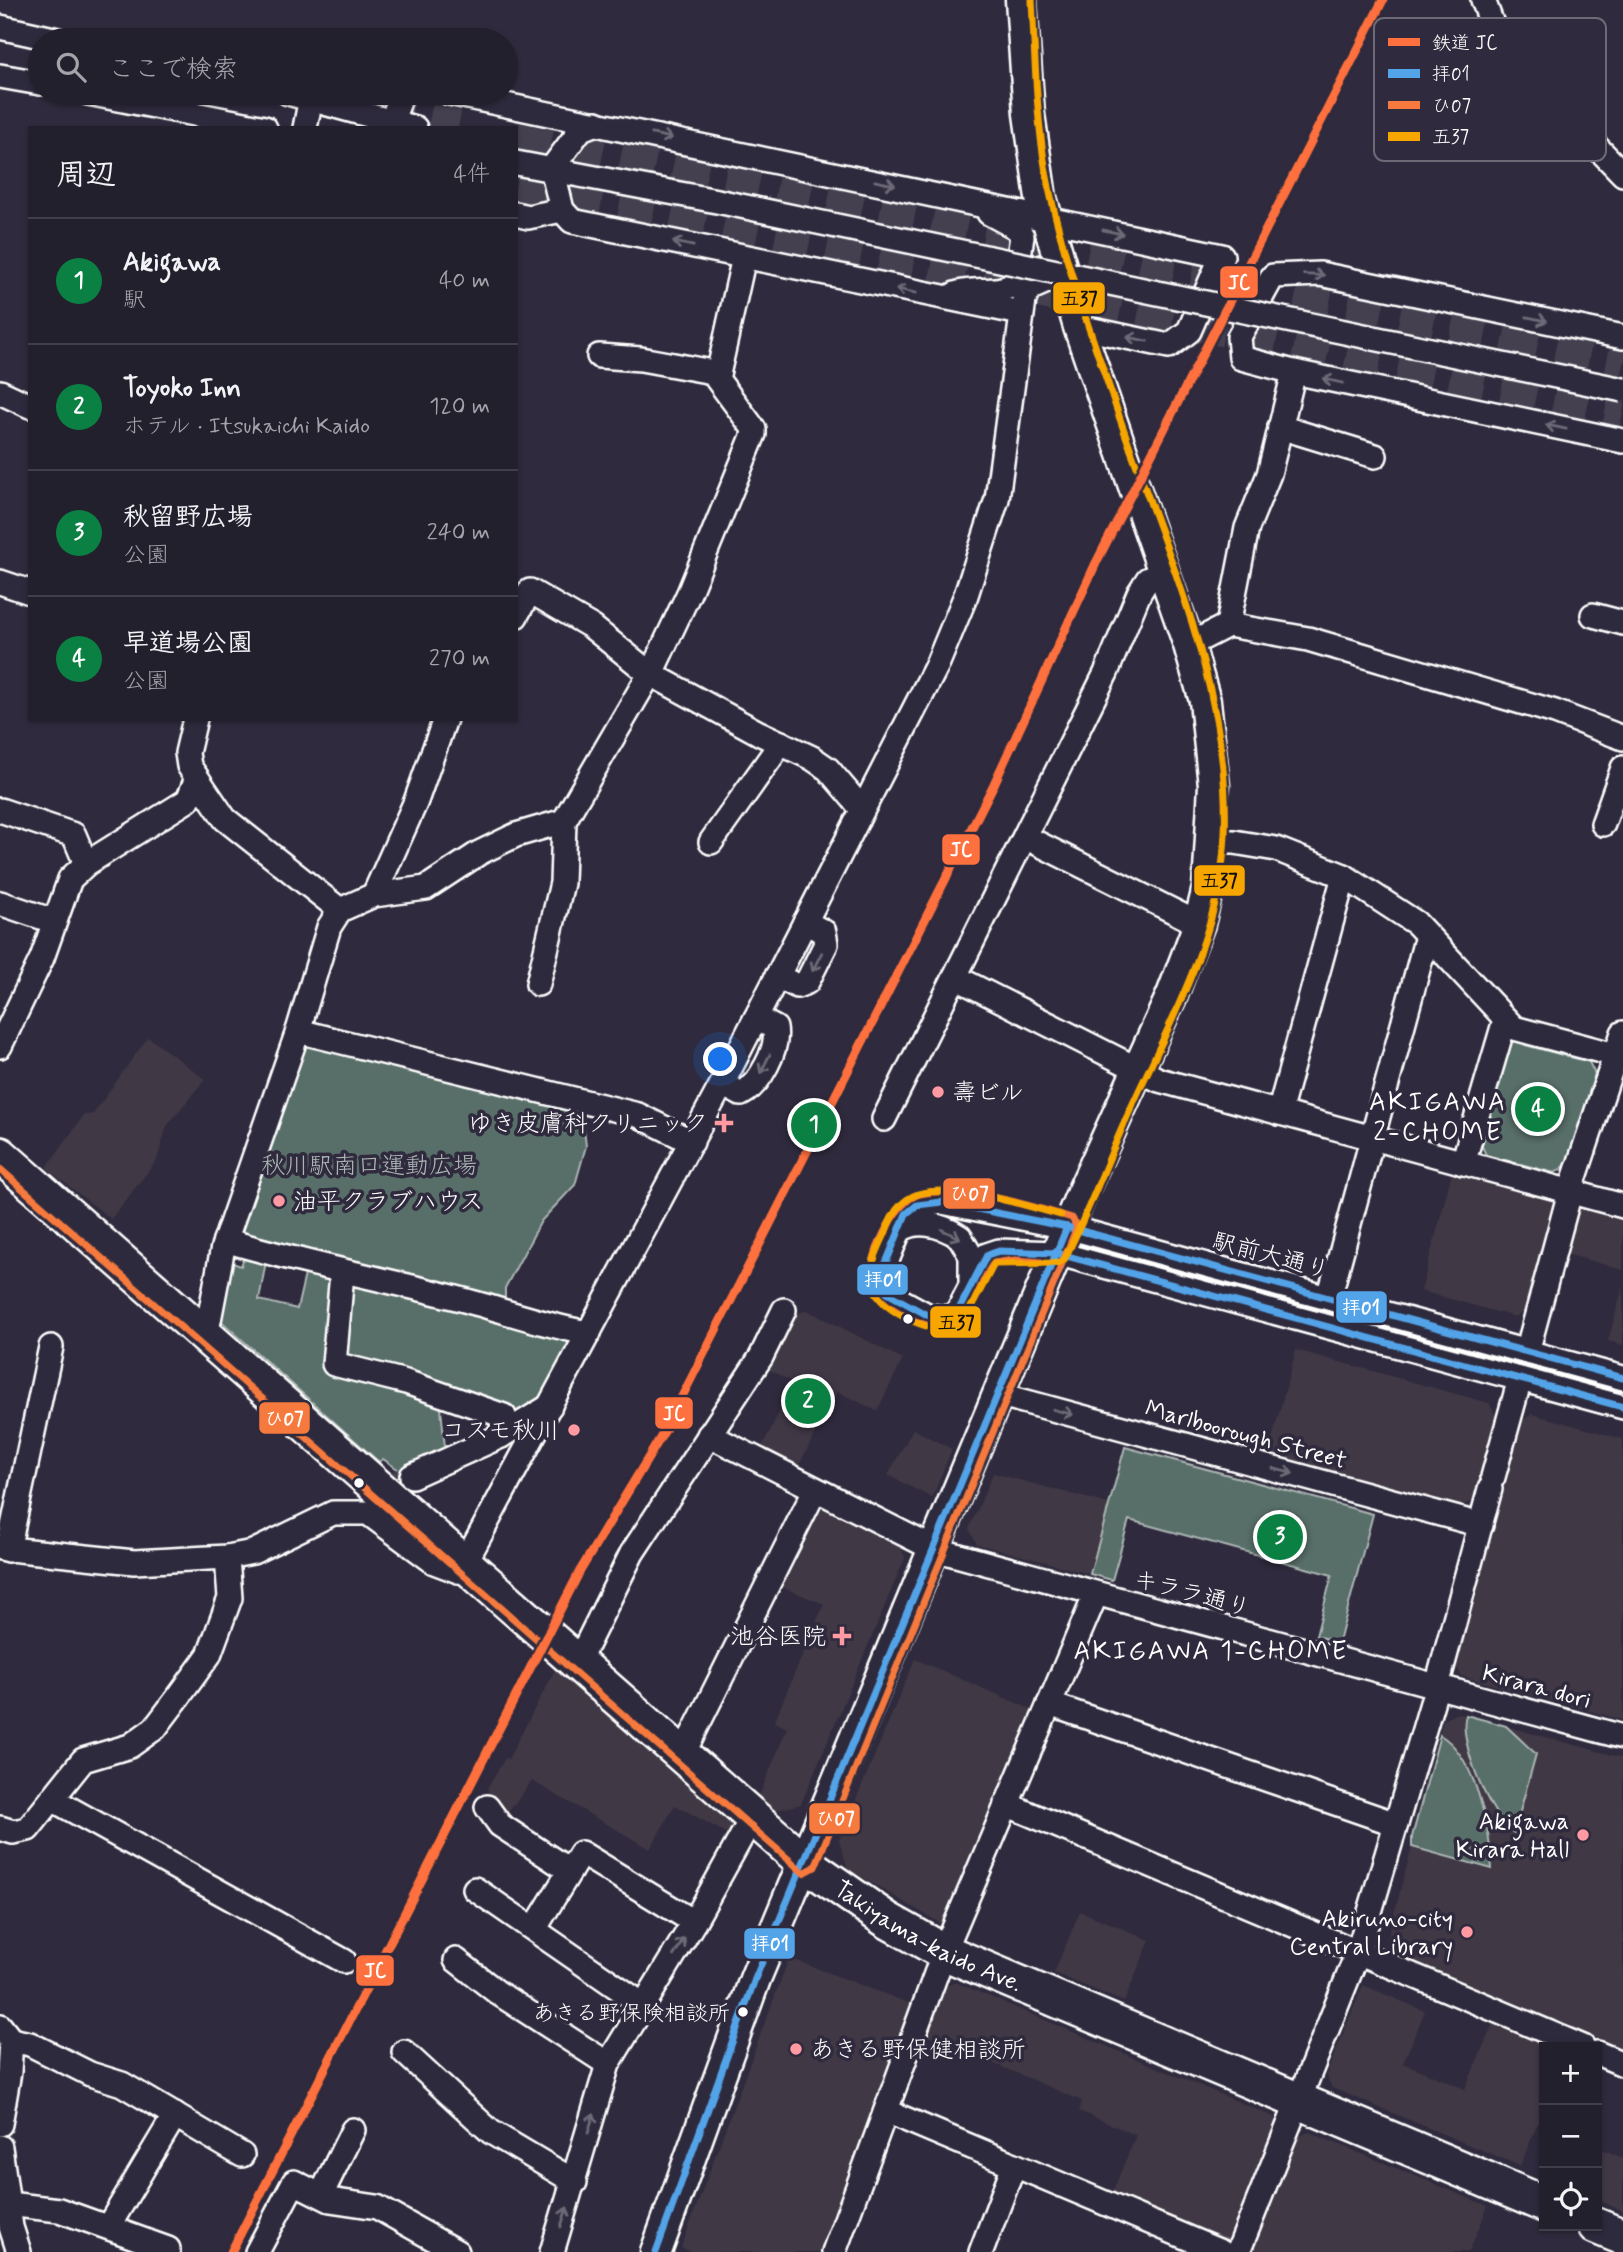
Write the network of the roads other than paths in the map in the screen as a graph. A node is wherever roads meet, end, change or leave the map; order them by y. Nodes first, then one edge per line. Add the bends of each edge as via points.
1 (1021, 0) edge
2 (1483, 0) edge
3 (1490, 18) edge
4 (0, 27) edge
5 (28, 33) edge
6 (0, 76) edge
7 (28, 81) edge
8 (149, 105) edge
9 (310, 105) edge
10 (336, 105) edge
11 (398, 105) edge
12 (508, 105) edge
13 (393, 121) junction
14 (596, 123) junction
15 (255, 126) edge
16 (305, 126) edge
17 (409, 126) edge
18 (1606, 156) edge
19 (518, 158) edge
20 (518, 163) edge
21 (552, 168) junction
22 (1623, 174) edge
23 (965, 200) junction
24 (562, 210) junction
25 (518, 215) edge
26 (1046, 217) junction
27 (744, 257) junction
28 (1063, 274) junction
29 (948, 300) junction
30 (1021, 313) junction
31 (1079, 327) junction
32 (1623, 337) edge
33 (599, 356) dead end
34 (1294, 372) junction
35 (718, 373) junction
36 (1623, 390) edge
37 (0, 392) edge
38 (28, 405) edge
39 (1280, 427) junction
40 (1623, 441) edge
41 (1375, 456) dead end
42 (1164, 574) junction
43 (0, 582) edge
44 (28, 591) edge
45 (518, 612) edge
46 (1593, 615) dead end
47 (1623, 623) edge
48 (1228, 625) junction
49 (1189, 645) junction
50 (649, 673) junction
51 (195, 721) edge
52 (444, 721) edge
53 (1623, 738) edge
54 (781, 743) junction
55 (1623, 768) edge
56 (197, 778) junction
57 (862, 809) junction
58 (0, 810) edge
59 (564, 821) junction
60 (1603, 824) dead end
61 (1025, 837) junction
62 (711, 842) dead end
63 (1213, 842) junction
64 (86, 864) junction
65 (1343, 876) junction
66 (374, 895) junction
67 (0, 903) edge
68 (340, 910) junction
69 (53, 921) junction
70 (1199, 924) junction
71 (1427, 936) junction
72 (955, 977) junction
73 (538, 984) dead end
74 (1505, 1020) junction
75 (298, 1031) junction
76 (1623, 1033) edge
77 (0, 1046) edge
78 (1619, 1056) edge
79 (1138, 1069) junction
80 (1279, 1113) junction
81 (884, 1119) dead end
82 (1373, 1138) junction
83 (692, 1142) junction
84 (0, 1155) edge
85 (1463, 1163) junction
86 (1570, 1192) junction
87 (1623, 1206) edge
88 (898, 1232) junction
89 (225, 1240) junction
90 (1062, 1240) junction
91 (342, 1273) junction
92 (971, 1282) junction
93 (1329, 1298) junction
94 (783, 1310) dead end
95 (589, 1333) junction
96 (206, 1336) junction
97 (51, 1347) dead end
98 (1527, 1352) junction
99 (1623, 1378) edge
100 (1520, 1379) junction
101 (997, 1394) junction
102 (553, 1404) junction
103 (1623, 1407) edge
104 (501, 1436) junction
105 (709, 1436) junction
106 (412, 1476) tunnel mouth
107 (815, 1490) junction
108 (1480, 1525) junction
109 (934, 1549) junction
110 (3, 1550) edge
111 (227, 1557) junction
112 (465, 1563) junction
113 (1096, 1594) junction
114 (577, 1664) junction
115 (1437, 1686) junction
116 (1049, 1704) junction
117 (1623, 1737) edge
118 (683, 1754) junction
119 (52, 1799) junction
120 (1006, 1804) junction
121 (487, 1807) dead end
122 (753, 1816) junction
123 (1396, 1824) junction
124 (0, 1828) edge
125 (805, 1863) junction
126 (570, 1871) junction
127 (475, 1889) dead end
128 (694, 1922) junction
129 (536, 1928) junction
130 (944, 1952) junction
131 (1358, 1952) junction
132 (456, 1960) dead end
133 (344, 1961) dead end
134 (643, 2005) junction
135 (5, 2033) edge
136 (1571, 2042) edge
137 (404, 2052) dead end
138 (1602, 2055) edge
139 (608, 2064) junction
140 (1623, 2064) edge
141 (1298, 2101) junction
142 (886, 2110) junction
143 (175, 2115) junction
144 (0, 2124) edge
145 (354, 2130) dead end
146 (0, 2147) edge
147 (242, 2155) dead end
148 (1014, 2165) junction
149 (575, 2182) junction
150 (321, 2195) junction
151 (1539, 2202) edge
152 (8, 2204) junction
153 (108, 2227) junction
154 (1602, 2228) edge
155 (1623, 2237) edge
156 (1187, 2245) edge
157 (168, 2249) dead end
158 (19, 2252) edge
159 (257, 2252) edge
160 (457, 2252) edge
161 (552, 2252) edge
162 (656, 2252) edge
163 (834, 2252) edge
164 (981, 2252) edge
165 (1221, 2252) edge
166 (1238, 2252) edge

1 - 26 main road via 1029,114
2 - 3 street
4 - 5 street
6 - 7 street
8 - 15 street
9 - 16 street
10 - 13 street
11 - 13 street
12 - 14 street
13 - 17 street
14 - 21 street via 581,128
14 -> 23 street
18 - 22 street
19 - 21 street
20 - 21 street
21 - 24 street
21 - 36 street, bridge
23 - 26 street
23 - 29 street via 1017,228 1022,236 1014,284 1004,290 957,293
24 - 25 street
27 -> 24 street via 572,221
26 - 28 main road
26 -> 31 street via 1222,256 1189,331 1169,346
29 -> 27 street
27 - 35 street
28 - 30 street via 1029,289
28 - 31 main road
29 - 30 street
30 - 57 street via 997,499 973,576 937,665
31 - 42 main road
34 -> 32 street via 1241,358 1239,337 1273,276 1320,274
33 - 35 street
34 - 39 street
40 -> 34 street
35 - 50 street via 717,379 754,434 689,593
37 - 38 street
39 - 41 street
39 - 48 street via 1269,474 1247,528
42 - 49 main road
42 - 61 street via 1148,579 1139,593 1122,639
43 - 44 street
45 - 50 street via 530,591 592,627
46 - 47 street
48 - 49 street
48 - 53 street via 1308,639 1555,712
49 - 63 main road via 1212,745
50 - 54 street
50 - 59 street
51 - 56 street via 187,753
52 - 66 street via 416,801
54 - 57 street via 828,768
54 - 62 street
55 - 60 street
56 - 64 street via 188,800 178,808
56 - 68 street via 225,819
57 - 83 street
58 - 64 street via 74,835
59 - 66 street via 516,835 426,888
59 - 73 street via 562,883
61 - 70 street
61 - 72 street
63 - 65 street via 1276,849
63 - 70 main road
64 - 69 street via 70,879
65 - 71 street via 1386,901
65 - 80 street
66 - 68 street
67 - 69 street
68 - 75 street via 329,927
69 - 77 street via 42,958
70 - 79 main road
71 - 74 street
71 - 82 street
72 - 79 street
72 - 81 street
74 - 78 street via 1514,1028
74 - 85 street
75 - 83 street via 638,1115
75 - 89 street
76 - 78 street
78 - 86 street
79 - 80 street via 1159,1080
79 - 90 main road
80 - 82 street
82 - 85 street
82 - 93 street
83 - 95 street
84 - 96 highway, Takiyama-kaido Ave.
85 - 86 street
86 - 87 street
86 - 98 street
88 - 90 street via 911,1208 934,1202
88 -> 92 street via 920,1223 953,1233 966,1243 971,1256
88 - 92 street via 881,1275 882,1285 898,1300 929,1316 948,1318 958,1311
89 - 91 street
89 - 96 street
90 - 92 street via 992,1253 983,1259
90 - 93 street, 駅前大通り
90 - 100 street
90 - 101 main road
91 - 95 street
91 - 104 street via 334,1364 406,1382 504,1416
93 - 98 street, 駅前大通り
94 - 105 street via 761,1357
95 - 102 street
96 - 112 highway, Takiyama-kaido Ave.
97 - 110 street
98 - 99 street, 駅前大通り
100 - 103 street
100 - 108 street
101 -> 108 street, Marlboorough Street
101 - 109 main road
102 - 104 street
102 - 112 street
104 - 106 street
105 - 107 street, キララ通り
105 - 114 street via 632,1553
107 - 109 street, キララ通り
107 - 118 street
108 - 115 street
109 - 113 street, キララ通り
109 - 125 main road
110 - 111 street via 146,1562
111 - 112 street via 253,1552 352,1505 434,1562 458,1571
111 - 119 street via 229,1598 209,1656 155,1728 130,1746 83,1760
112 - 114 highway, Takiyama-kaido Ave.
113 - 115 street, キララ通り
113 - 116 street
114 - 118 highway, Takiyama-kaido Ave.
115 - 117 street, Kirara dori
115 - 123 street
116 - 120 street
116 - 123 street
118 - 122 highway, Takiyama-kaido Ave.
119 - 124 street via 28,1829 13,1832
119 - 133 street
120 - 130 street
120 - 131 street
121 - 126 street via 500,1825
122 - 125 highway, Takiyama-kaido Ave.
122 - 128 street
123 - 131 street
125 - 130 highway, Takiyama-kaido Ave. via 887,1920
125 - 162 main road via 755,1979
126 - 128 street via 581,1853
126 - 129 street
127 - 129 street
134 -> 128 street
129 - 134 street
130 - 141 highway, Takiyama-kaido Ave.
130 - 142 street
131 - 136 street
131 - 141 street
132 - 139 street via 498,1993
134 - 139 street
135 - 143 street via 90,2074 122,2084
135 - 144 street via 9,2072
137 - 149 street via 491,2133
138 - 140 street
149 -> 139 street
141 - 151 highway, Takiyama-kaido Ave.
141 - 166 street
142 - 148 street
142 - 163 street
143 - 147 street
143 - 153 street
145 - 150 street
146 - 152 street
148 - 156 street
148 - 164 street
161 -> 149 street
150 - 159 street via 294,2182
150 - 160 street via 377,2207
152 - 153 street via 59,2210
152 - 158 street
153 - 157 street
154 - 155 highway
156 - 165 street

